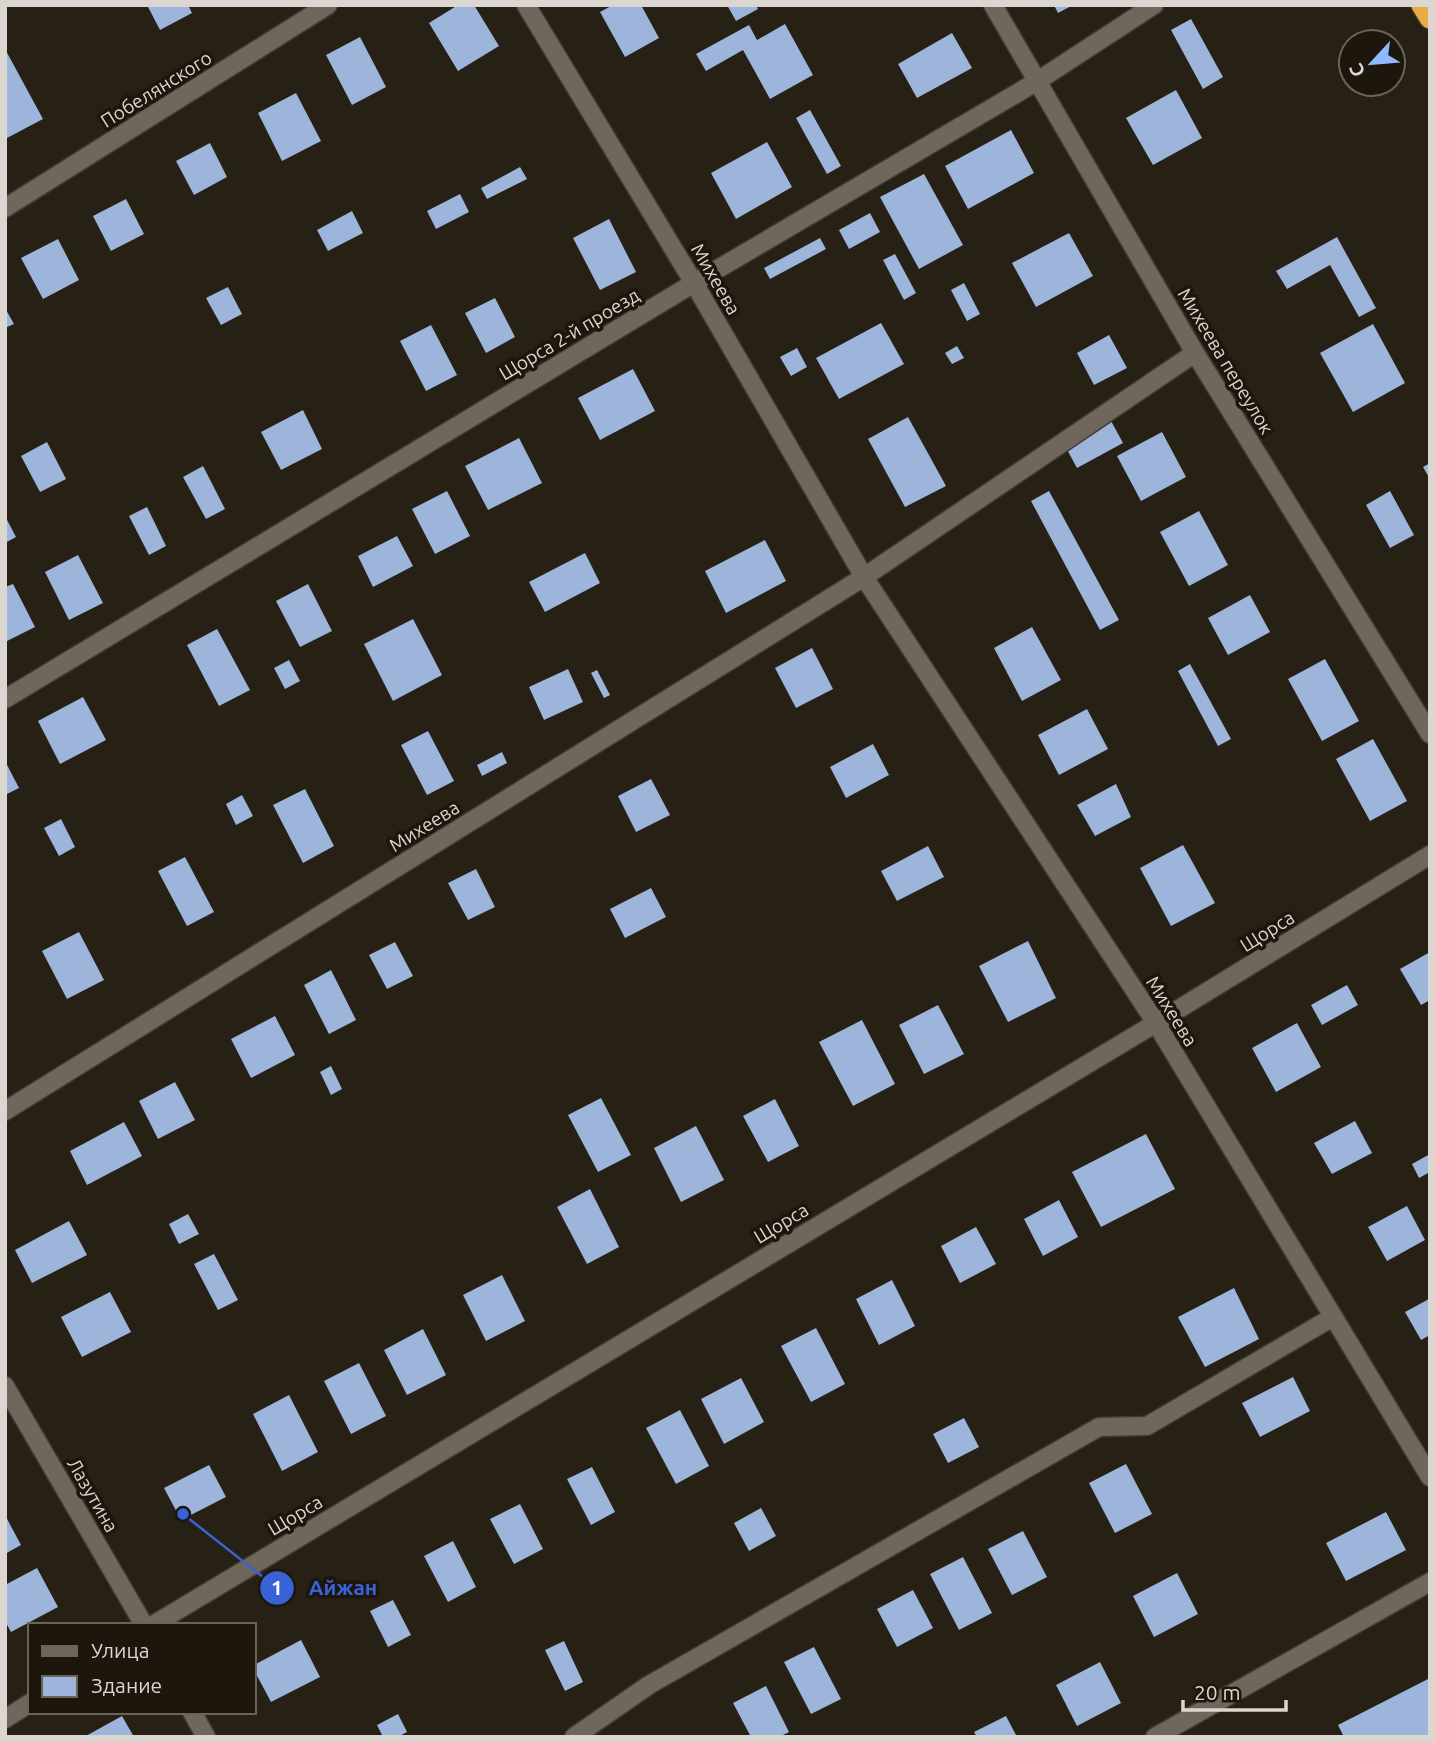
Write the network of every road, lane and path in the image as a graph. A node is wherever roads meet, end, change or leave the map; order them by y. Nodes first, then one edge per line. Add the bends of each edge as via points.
1 (328, 5) edge
2 (526, 5) edge
3 (993, 5) edge
4 (1154, 5) edge
5 (1422, 5) edge
6 (1430, 18) edge
7 (1036, 82) junction
8 (5, 208) edge
9 (694, 283) junction
10 (1195, 353) junction
11 (864, 578) junction
12 (5, 699) edge
13 (1430, 734) edge
14 (1430, 855) edge
15 (1156, 1023) junction
16 (5, 1111) edge
17 (1334, 1317) junction
18 (5, 1386) edge
19 (1430, 1477) edge
20 (1430, 1582) edge
21 (143, 1623) edge
22 (156, 1623) edge
23 (28, 1704) edge
24 (193, 1714) edge
25 (5, 1719) edge
26 (206, 1737) edge
27 (574, 1737) edge
28 (1155, 1737) edge

1 - 8 street, Побелянского
2 - 9 street, Михеева
3 - 7 street, Михеева переулок
4 - 7 street, Щорса 2-й проезд
5 - 6 highway
7 - 9 street, Щорса 2-й проезд
7 - 10 street, Михеева переулок
9 - 11 street, Михеева
9 - 12 street, Щорса 2-й проезд
10 - 11 street
10 - 13 street, Михеева переулок
11 - 15 street, Михеева
11 - 16 street, Михеева
14 - 15 street, Щорса
15 - 17 street, Михеева
15 - 22 street, Щорса
17 - 19 street, Михеева
17 - 27 street via 1147,1426 1098,1427 649,1685
18 - 21 street, Лазутина
20 - 28 street
23 - 25 street
24 - 26 street

